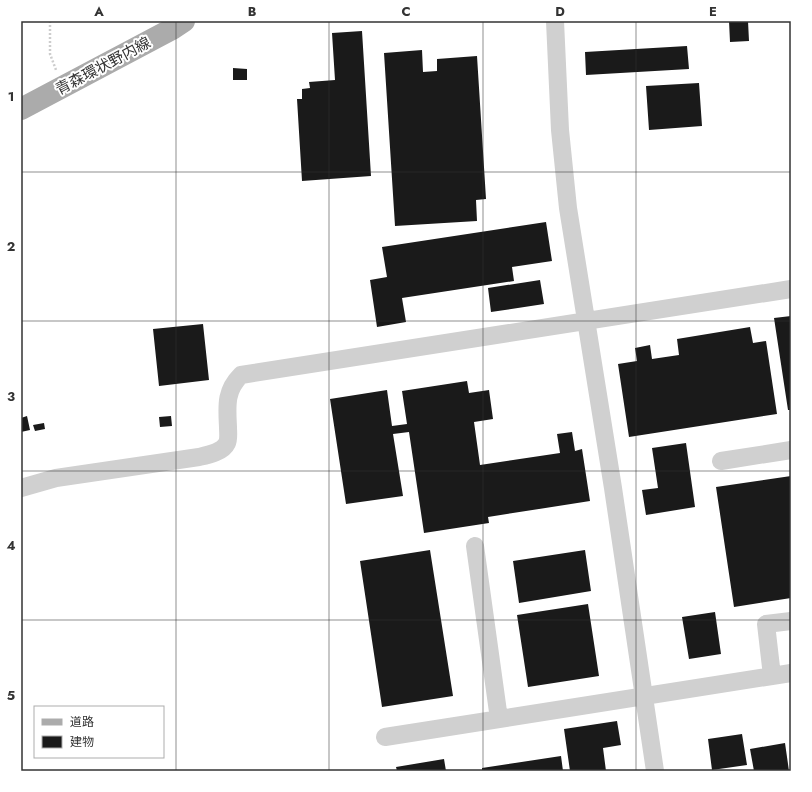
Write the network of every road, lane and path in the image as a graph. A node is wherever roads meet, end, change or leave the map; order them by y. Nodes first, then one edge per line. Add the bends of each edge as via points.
1 (50, 21) edge
2 (184, 21) edge
3 (555, 21) edge
4 (65, 86) junction
5 (21, 109) edge
6 (791, 289) edge
7 (587, 321) junction
8 (791, 450) edge
9 (721, 461) dead end
10 (21, 488) edge
11 (475, 546) dead end
12 (791, 621) edge
13 (791, 673) edge
14 (772, 676) junction
15 (644, 696) junction
16 (499, 719) junction
17 (385, 737) dead end
18 (655, 771) edge

1 - 4 path via 50,54
2 - 4 main road, 青森環状野内線
3 - 7 street via 560,138 568,208
4 - 5 main road, 青森環状野内線
6 - 7 street
7 - 10 street via 241,375 232,385 228,399 228,436 227,443 221,449 199,458 56,478
7 - 15 street
8 - 9 street
11 - 16 street
12 - 14 street via 766,624
13 - 14 street
14 - 15 street
15 - 16 street
15 - 18 street
16 - 17 street

